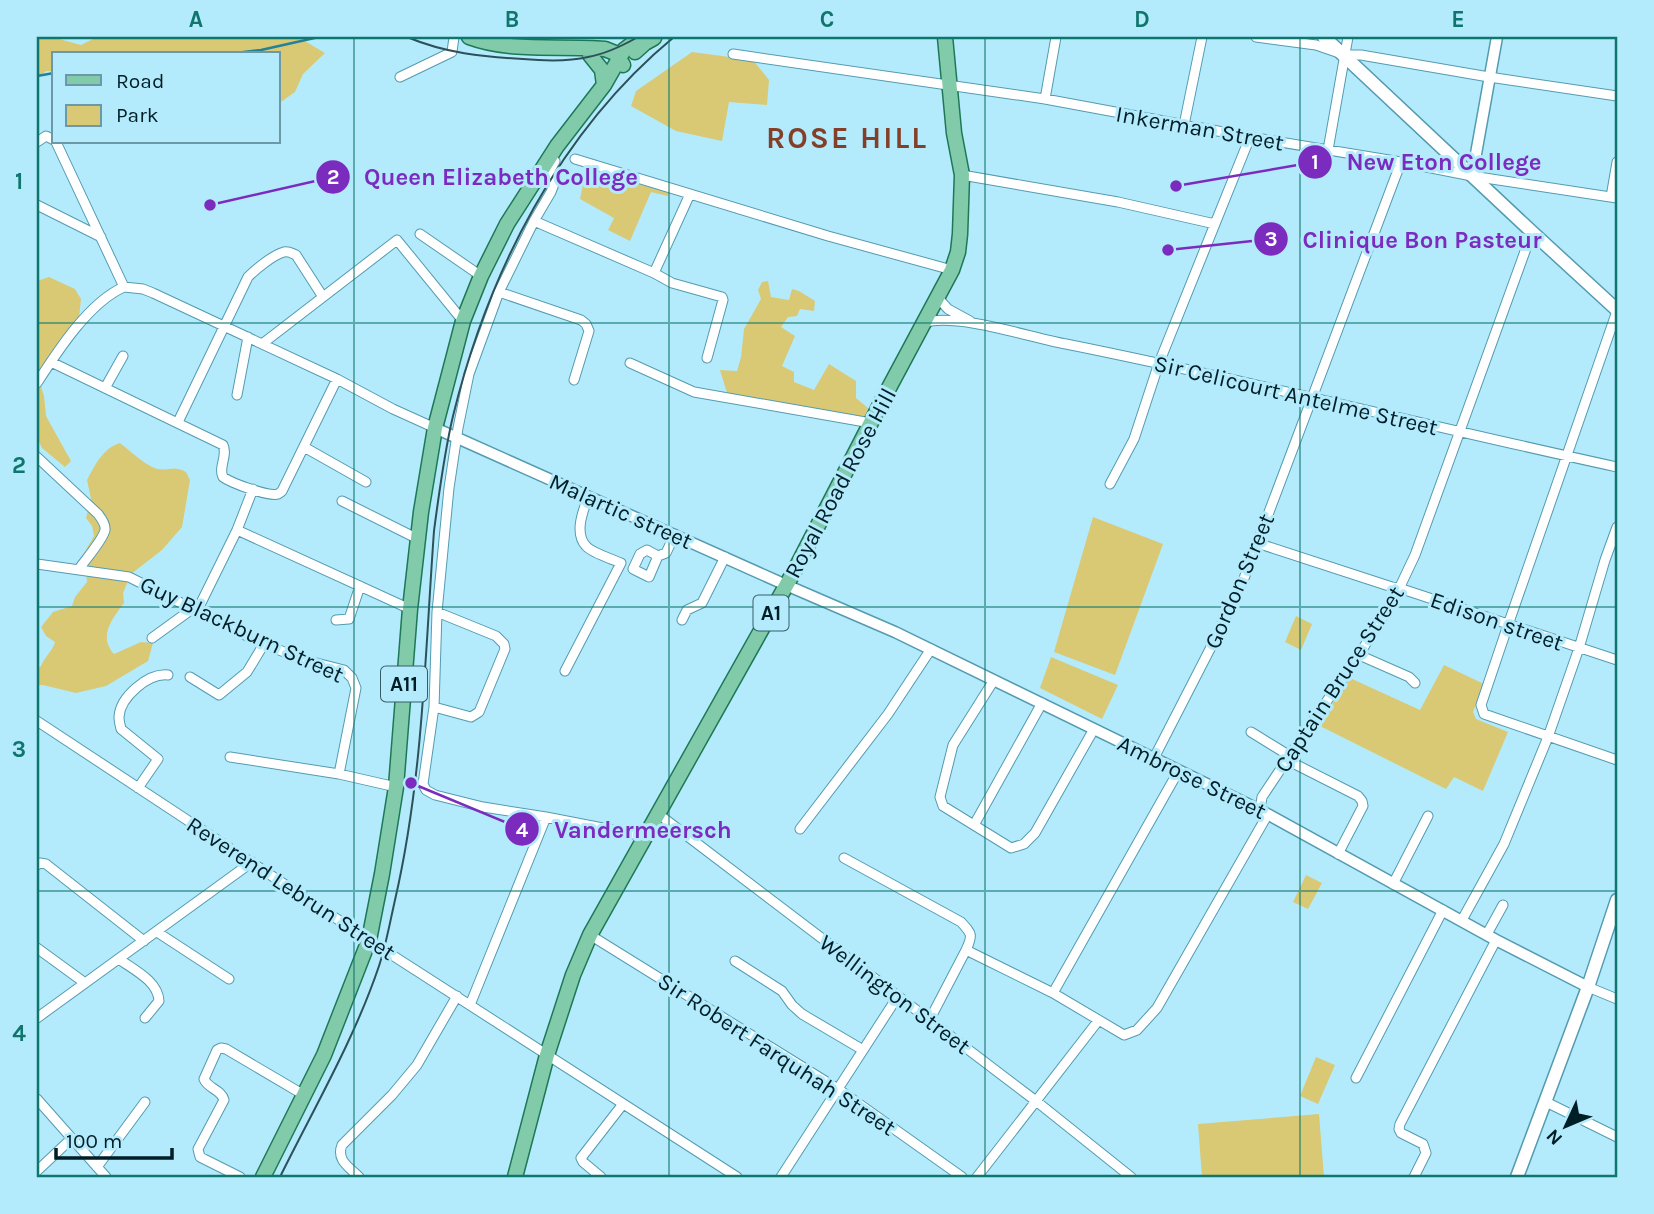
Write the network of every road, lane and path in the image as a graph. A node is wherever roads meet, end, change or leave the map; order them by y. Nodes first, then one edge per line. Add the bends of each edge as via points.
1 (454, 37) edge
2 (469, 37) edge
3 (945, 37) edge
4 (1056, 37) edge
5 (1202, 37) edge
6 (1256, 37) edge
7 (1324, 37) edge
8 (1348, 37) edge
9 (1497, 37) edge
10 (647, 38) edge
11 (592, 51) junction
12 (733, 54) dead end
13 (1345, 55) junction
14 (619, 63) junction
15 (1489, 76) junction
16 (400, 77) dead end
17 (950, 84) junction
18 (604, 85) junction
19 (1617, 96) edge
20 (1045, 99) junction
21 (576, 120) junction
22 (1184, 125) junction
23 (1250, 137) junction
24 (52, 139) edge
25 (37, 142) edge
26 (56, 144) edge
27 (557, 146) junction
28 (1328, 150) junction
29 (575, 159) dead end
30 (1401, 162) junction
31 (1617, 162) edge
32 (962, 174) junction
33 (1472, 176) junction
34 (690, 194) junction
35 (1614, 197) edge
36 (37, 205) edge
37 (534, 221) junction
38 (1215, 224) junction
39 (1532, 232) junction
40 (420, 234) dead end
41 (101, 237) junction
42 (952, 270) junction
43 (654, 273) junction
44 (481, 276) junction
45 (124, 287) junction
46 (499, 292) junction
47 (323, 298) junction
48 (939, 298) junction
49 (1617, 310) edge
50 (463, 321) junction
51 (925, 322) junction
52 (975, 323) junction
53 (225, 326) junction
54 (248, 338) junction
55 (262, 344) junction
56 (123, 356) dead end
57 (707, 358) dead end
58 (51, 362) junction
59 (630, 363) dead end
60 (1159, 363) junction
61 (337, 379) junction
62 (574, 380) dead end
63 (37, 383) edge
64 (105, 388) junction
65 (237, 395) dead end
66 (1311, 398) junction
67 (178, 422) junction
68 (871, 423) junction
69 (435, 428) junction
70 (1460, 432) junction
71 (456, 438) junction
72 (304, 447) junction
73 (1567, 456) junction
74 (37, 457) edge
75 (1617, 467) edge
76 (366, 482) dead end
77 (1110, 484) dead end
78 (253, 489) junction
79 (588, 497) junction
80 (342, 502) dead end
81 (1617, 527) edge
82 (237, 530) junction
83 (675, 534) junction
84 (418, 539) junction
85 (1257, 543) junction
86 (658, 556) junction
87 (725, 557) junction
88 (621, 563) junction
89 (37, 564) edge
90 (79, 569) junction
91 (633, 569) junction
92 (786, 585) junction
93 (360, 586) junction
94 (1400, 589) junction
95 (410, 609) junction
96 (194, 610) junction
97 (437, 612) junction
98 (336, 620) dead end
99 (682, 620) dead end
100 (1508, 625) junction
101 (152, 638) dead end
102 (264, 644) junction
103 (1578, 648) junction
104 (932, 649) junction
105 (1359, 655) junction
106 (1617, 660) edge
107 (565, 671) dead end
108 (169, 675) dead end
109 (190, 677) dead end
110 (994, 680) junction
111 (1415, 683) dead end
112 (1042, 703) junction
113 (434, 707) junction
114 (39, 726) edge
115 (1094, 729) junction
116 (1251, 732) dead end
117 (1548, 737) junction
118 (230, 757) dead end
119 (1154, 758) junction
120 (1288, 758) junction
121 (1617, 760) edge
122 (1180, 770) junction
123 (339, 774) junction
124 (396, 787) junction
125 (138, 788) junction
126 (1264, 812) junction
127 (657, 813) junction
128 (1428, 816) dead end
129 (546, 817) junction
130 (974, 825) junction
131 (800, 829) dead end
132 (644, 836) junction
133 (1338, 854) junction
134 (844, 858) dead end
135 (252, 862) junction
136 (37, 865) edge
137 (1394, 884) junction
138 (1617, 900) edge
139 (1503, 905) dead end
140 (1443, 910) junction
141 (1461, 920) junction
142 (157, 932) junction
143 (590, 935) junction
144 (1492, 937) junction
145 (369, 940) junction
146 (144, 941) junction
147 (37, 948) edge
148 (966, 950) junction
149 (119, 959) junction
150 (735, 961) dead end
151 (229, 979) dead end
152 (85, 983) junction
153 (1588, 987) junction
154 (1053, 993) junction
155 (457, 996) junction
156 (898, 996) junction
157 (1617, 999) edge
158 (470, 1005) junction
159 (37, 1018) edge
160 (145, 1018) dead end
161 (930, 1019) junction
162 (1098, 1021) junction
163 (863, 1050) junction
164 (547, 1055) junction
165 (1356, 1078) dead end
166 (838, 1089) junction
167 (304, 1095) junction
168 (37, 1099) edge
169 (1036, 1101) junction
170 (145, 1102) dead end
171 (1546, 1102) junction
172 (623, 1104) junction
173 (1617, 1137) edge
174 (71, 1139) junction
175 (97, 1167) junction
176 (37, 1171) edge
177 (106, 1177) edge
178 (240, 1177) edge
179 (263, 1177) edge
180 (359, 1177) edge
181 (515, 1177) edge
182 (601, 1177) edge
183 (737, 1177) edge
184 (781, 1177) edge
185 (962, 1177) edge
186 (977, 1177) edge
187 (1131, 1177) edge
188 (1414, 1177) edge
189 (1517, 1177) edge

1 - 16 street via 452,52
2 - 11 main road via 513,46
3 - 17 main road, Royal Road Rose Hill / A1
4 - 20 street
5 - 22 street
6 - 13 street via 1316,45
7 - 13 main road
8 - 13 street
9 - 15 street
10 - 11 main road
10 - 14 main road, A11 via 624,50
11 - 14 main road
11 - 18 main road via 603,70
12 - 17 street, Inkerman Street
13 - 15 street
13 - 28 street
13 - 33 main road
14 - 18 main road, A11
14 - 21 main road, A11 via 607,89
15 - 19 street
15 - 33 street
17 - 20 street, Inkerman Street
17 - 32 main road, Royal Road Rose Hill / A1
18 - 21 main road, A11
20 - 22 street, Inkerman Street
21 - 27 main road, A11
22 - 23 street, Inkerman Street
23 - 28 street, Inkerman Street
23 - 38 street
24 - 25 street via 46,136
26 - 41 street
27 - 37 street via 550,170 554,184
27 - 44 main road, A11 via 503,230
28 - 30 street, Inkerman Street
29 - 34 street
30 - 33 street, Inkerman Street
30 - 66 street, Gordon Street
31 - 35 street
32 - 38 street
32 - 42 main road, Royal Road Rose Hill / A1 via 960,234
33 - 35 street, Inkerman Street
33 - 39 main road
34 - 42 street
34 - 43 street
36 - 41 street
37 - 43 street
37 - 46 street
38 - 60 street
39 - 49 main road
39 - 70 street, Captain Bruce Street
40 - 44 street
41 - 45 street
42 - 48 main road, Royal Road Rose Hill / A1
43 - 57 street via 723,298
44 - 50 main road, A11
45 - 53 street via 143,289
45 - 58 street via 92,310
46 - 62 street via 586,324 589,331
46 - 71 street via 469,374
47 - 50 street via 397,240
47 - 53 street via 296,255 282,252 248,277
47 - 55 street
48 - 51 main road, Royal Road Rose Hill / A1
48 - 52 street, Sir Celicourt Antelme Street via 948,309
49 - 73 street
50 - 69 main road, A11
51 - 52 street, Sir Celicourt Antelme Street
51 - 68 main road, Royal Road Rose Hill / A1
52 - 60 street, Sir Celicourt Antelme Street
53 - 54 street
53 - 67 street
54 - 55 street
54 - 65 street
55 - 61 street
56 - 64 street
58 - 63 street
58 - 64 street
59 - 68 street via 694,392
60 - 66 street, Sir Celicourt Antelme Street
60 - 77 street via 1135,439
61 - 69 street
61 - 72 street
64 - 67 street
66 - 70 street, Sir Celicourt Antelme Street
66 - 85 street, Gordon Street
67 - 78 street via 223,445 223,477
68 - 92 main road, Royal Road Rose Hill / A1
69 - 71 street, Malartic street
69 - 84 main road, A11
70 - 73 street, Sir Celicourt Antelme Street
70 - 94 street, Captain Bruce Street
71 - 79 street, Malartic street
71 - 97 street
72 - 76 street
72 - 78 street via 279,494
73 - 75 street, Sir Celicourt Antelme Street
73 - 100 street
74 - 90 street via 104,523 105,530
78 - 82 street
79 - 83 street, Malartic street
79 - 88 street via 580,528 586,547
80 - 84 street
81 - 103 street
82 - 93 street
82 - 96 street
83 - 86 street via 666,553
83 - 87 street, Malartic street
84 - 95 main road, A11
85 - 94 street, Edison street
85 - 119 street, Gordon Street via 1243,581
86 - 91 street via 646,550
86 - 91 street via 649,577
87 - 92 street, Malartic street
87 - 99 street via 702,603 687,610
88 - 91 street
88 - 107 street
89 - 90 street, Guy Blackburn Street
90 - 96 street, Guy Blackburn Street via 129,577
92 - 104 street, Ambrose Street
92 - 127 main road, Royal Road Rose Hill / A1
93 - 95 street
93 - 98 street via 349,619
94 - 100 street, Edison street
94 - 105 street, Captain Bruce Street
95 - 124 main road, A11
96 - 101 street
96 - 102 street, Guy Blackburn Street
97 - 113 street
97 - 113 street via 496,636 505,649 476,715
100 - 103 street, Edison street
100 - 117 street via 1481,705 1484,714
102 - 109 street via 247,671 219,695
102 - 123 street, Guy Blackburn Street via 344,670 352,678 356,688
103 - 106 street, Edison street
103 - 117 street
104 - 110 street, Ambrose Street
104 - 131 street
105 - 111 street
105 - 120 street, Captain Bruce Street
108 - 125 street via 144,680 119,715 121,729 158,759
110 - 112 street, Ambrose Street
110 - 130 street via 953,745 940,797 943,806
112 - 115 street, Ambrose Street
112 - 130 street
113 - 129 street via 423,784 426,790 483,807
114 - 125 street, Reverend Lebrun Street
115 - 119 street, Ambrose Street
115 - 130 street via 1035,833 1024,844 1011,848
116 - 120 street
117 - 121 street
117 - 141 street via 1504,844
118 - 123 street
119 - 122 street, Ambrose Street
120 - 126 street, Captain Bruce Street via 1262,797
120 - 133 street via 1362,800
122 - 126 street, Ambrose Street
122 - 154 street
123 - 124 street
124 - 145 main road, A11
125 - 135 street, Reverend Lebrun Street
126 - 133 street, Ambrose Street
126 - 162 street, Captain Bruce Street via 1157,1007 1137,1030 1124,1035
127 - 132 main road, Royal Road Rose Hill / A1
127 - 156 street, Wellington Street
128 - 137 street
129 - 132 street
129 - 158 street
132 - 143 main road, Royal Road Rose Hill / A1
133 - 137 street, Ambrose Street
134 - 148 street via 961,922 970,932
135 - 142 street
135 - 145 street, Reverend Lebrun Street
136 - 146 street via 46,864
137 - 140 street, Ambrose Street
138 - 153 main road
139 - 144 street
140 - 141 street, Ambrose Street
140 - 165 street
141 - 144 street, Ambrose Street
142 - 146 street
142 - 151 street
143 - 164 main road, Royal Road Rose Hill / A1
143 - 166 street, Sir Robert Farquhah Street
144 - 153 street, Ambrose Street
144 - 188 street via 1400,1124 1401,1133 1423,1144 1426,1153
145 - 155 street, Reverend Lebrun Street
145 - 167 main road, A11
146 - 149 street
147 - 152 street
148 - 154 street
148 - 161 street
149 - 152 street
149 - 160 street via 157,990 159,1001
150 - 163 street via 782,991 802,1014
152 - 159 street
153 - 157 street
153 - 171 main road
154 - 162 street
155 - 158 street, Reverend Lebrun Street
155 - 180 street via 417,1065 342,1145 341,1160
156 - 161 street, Wellington Street
156 - 163 street
158 - 164 street, Reverend Lebrun Street
161 - 169 street, Wellington Street
162 - 169 street
163 - 166 street
164 - 172 street, Reverend Lebrun Street
164 - 181 main road, Royal Road Rose Hill / A1
166 - 184 street
166 - 185 street, Sir Robert Farquhah Street
167 - 178 street via 226,1049 217,1050 204,1079 224,1100 198,1154
167 - 179 main road, A11
168 - 174 street
169 - 186 street
169 - 187 street, Wellington Street
170 - 175 street
171 - 173 street
171 - 189 main road
172 - 182 street via 581,1158
172 - 183 street, Reverend Lebrun Street
174 - 175 street
174 - 176 street
175 - 177 street

